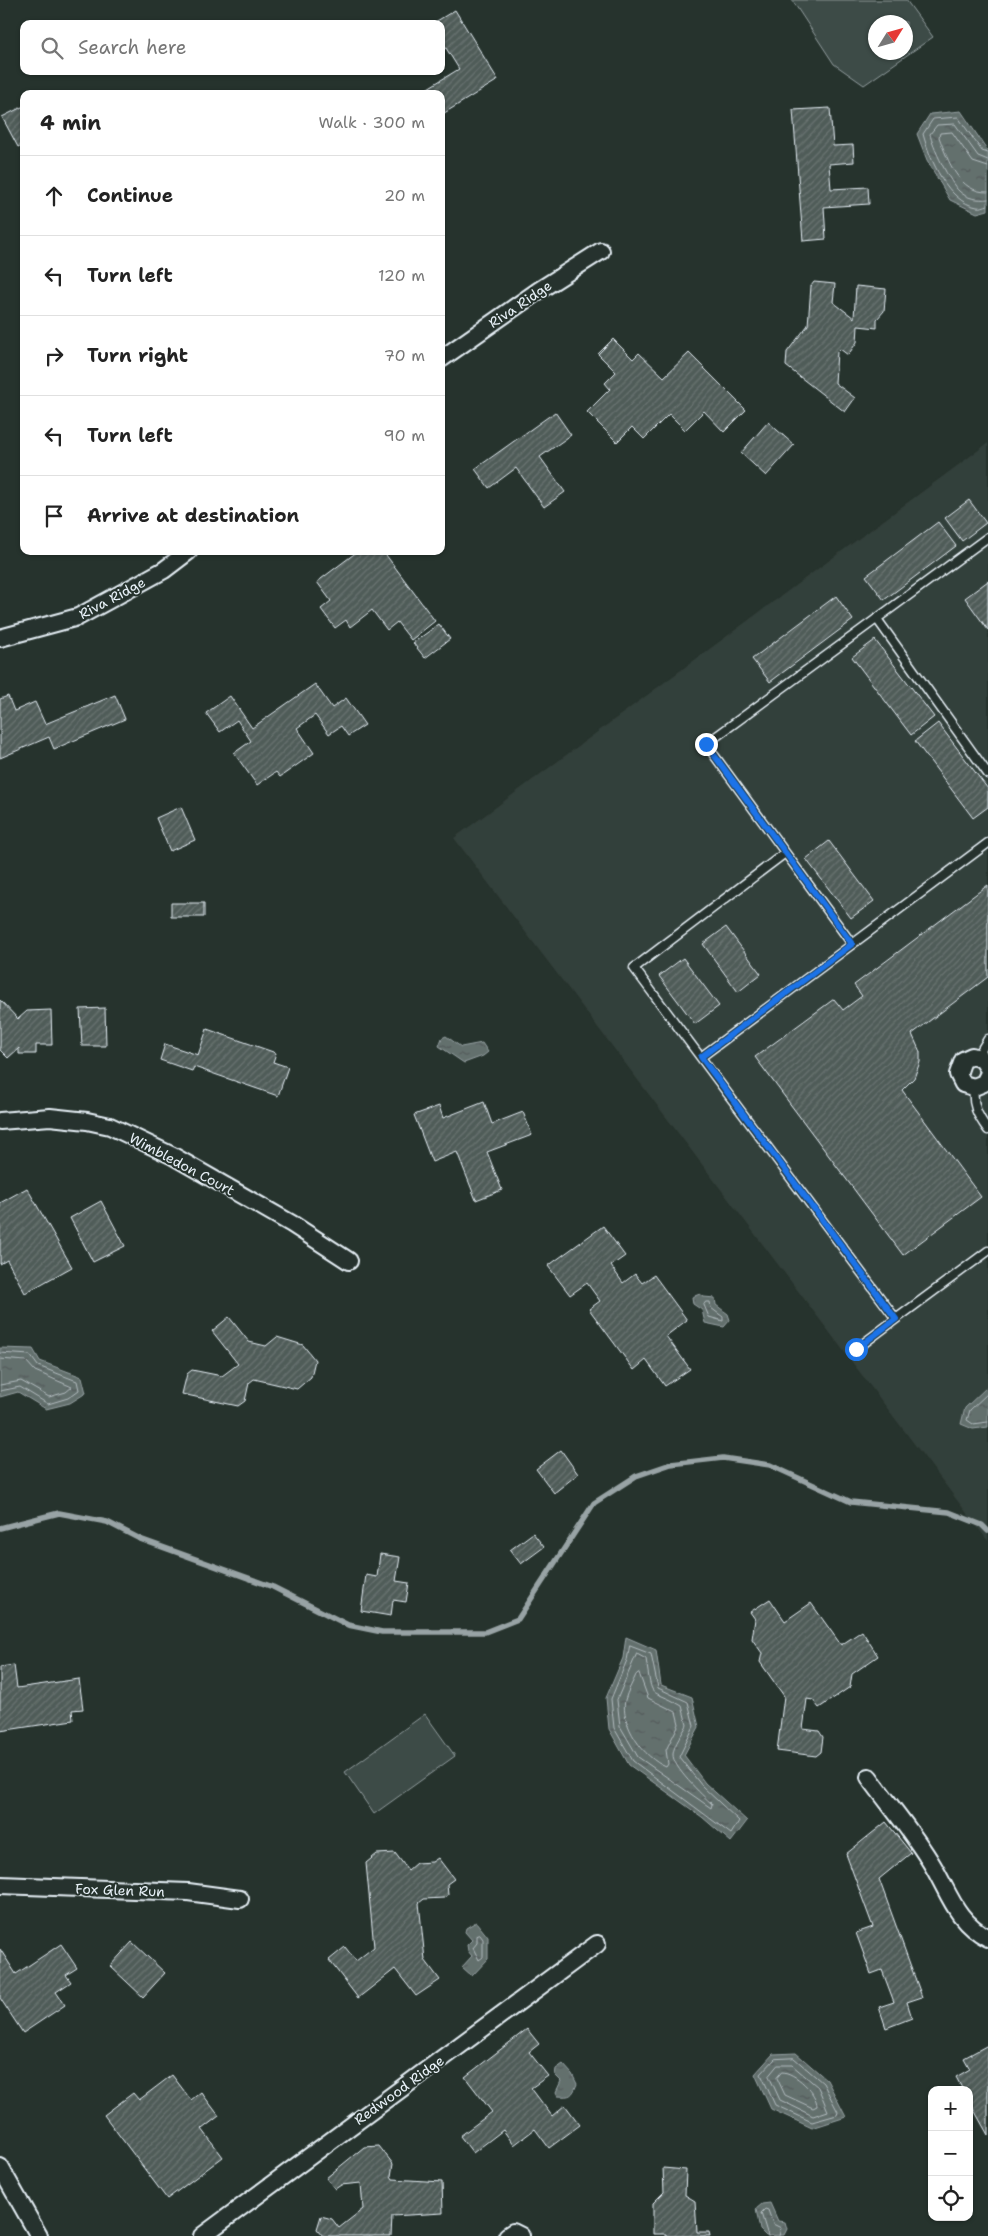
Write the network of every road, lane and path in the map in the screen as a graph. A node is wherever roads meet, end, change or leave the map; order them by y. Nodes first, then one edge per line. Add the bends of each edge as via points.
1 (601, 251) dead end
2 (445, 355) edge
3 (988, 537) edge
4 (184, 555) edge
5 (877, 619) junction
6 (0, 638) edge
7 (988, 774) edge
8 (988, 843) edge
9 (785, 853) junction
10 (852, 944) junction
11 (988, 1039) edge
12 (701, 1057) junction
13 (982, 1063) edge
14 (988, 1075) edge
15 (974, 1087) junction
16 (0, 1121) edge
17 (988, 1130) edge
18 (988, 1250) edge
19 (349, 1261) dead end
20 (896, 1319) junction
21 (856, 1349) dead end
22 (869, 1778) dead end
23 (0, 1886) edge
24 (240, 1899) dead end
25 (988, 1938) edge
26 (597, 1944) dead end
27 (0, 2166) edge
28 (39, 2236) edge
29 (202, 2236) edge
30 (507, 2236) edge
31 (522, 2236) edge

1 - 2 street, Riva Ridge
3 - 5 lane
4 - 6 street, Riva Ridge via 164,570 78,617
5 - 7 lane
5 - 9 lane via 706,744
8 - 10 lane
9 - 10 lane
9 - 12 lane via 634,968
10 - 12 lane
11 - 13 lane
12 - 20 lane
13 - 15 street via 963,1060 958,1069 963,1084
14 - 15 street via 984,1083
15 - 17 lane via 972,1102
16 - 19 street, Wimbledon Court via 50,1117 110,1126 173,1156 292,1224
18 - 20 lane
20 - 21 lane
22 - 25 street via 932,1865 965,1922
23 - 24 street, Fox Glen Run via 188,1892
26 - 29 street, Redwood Ridge
27 - 28 street
30 - 31 street via 513,2232

